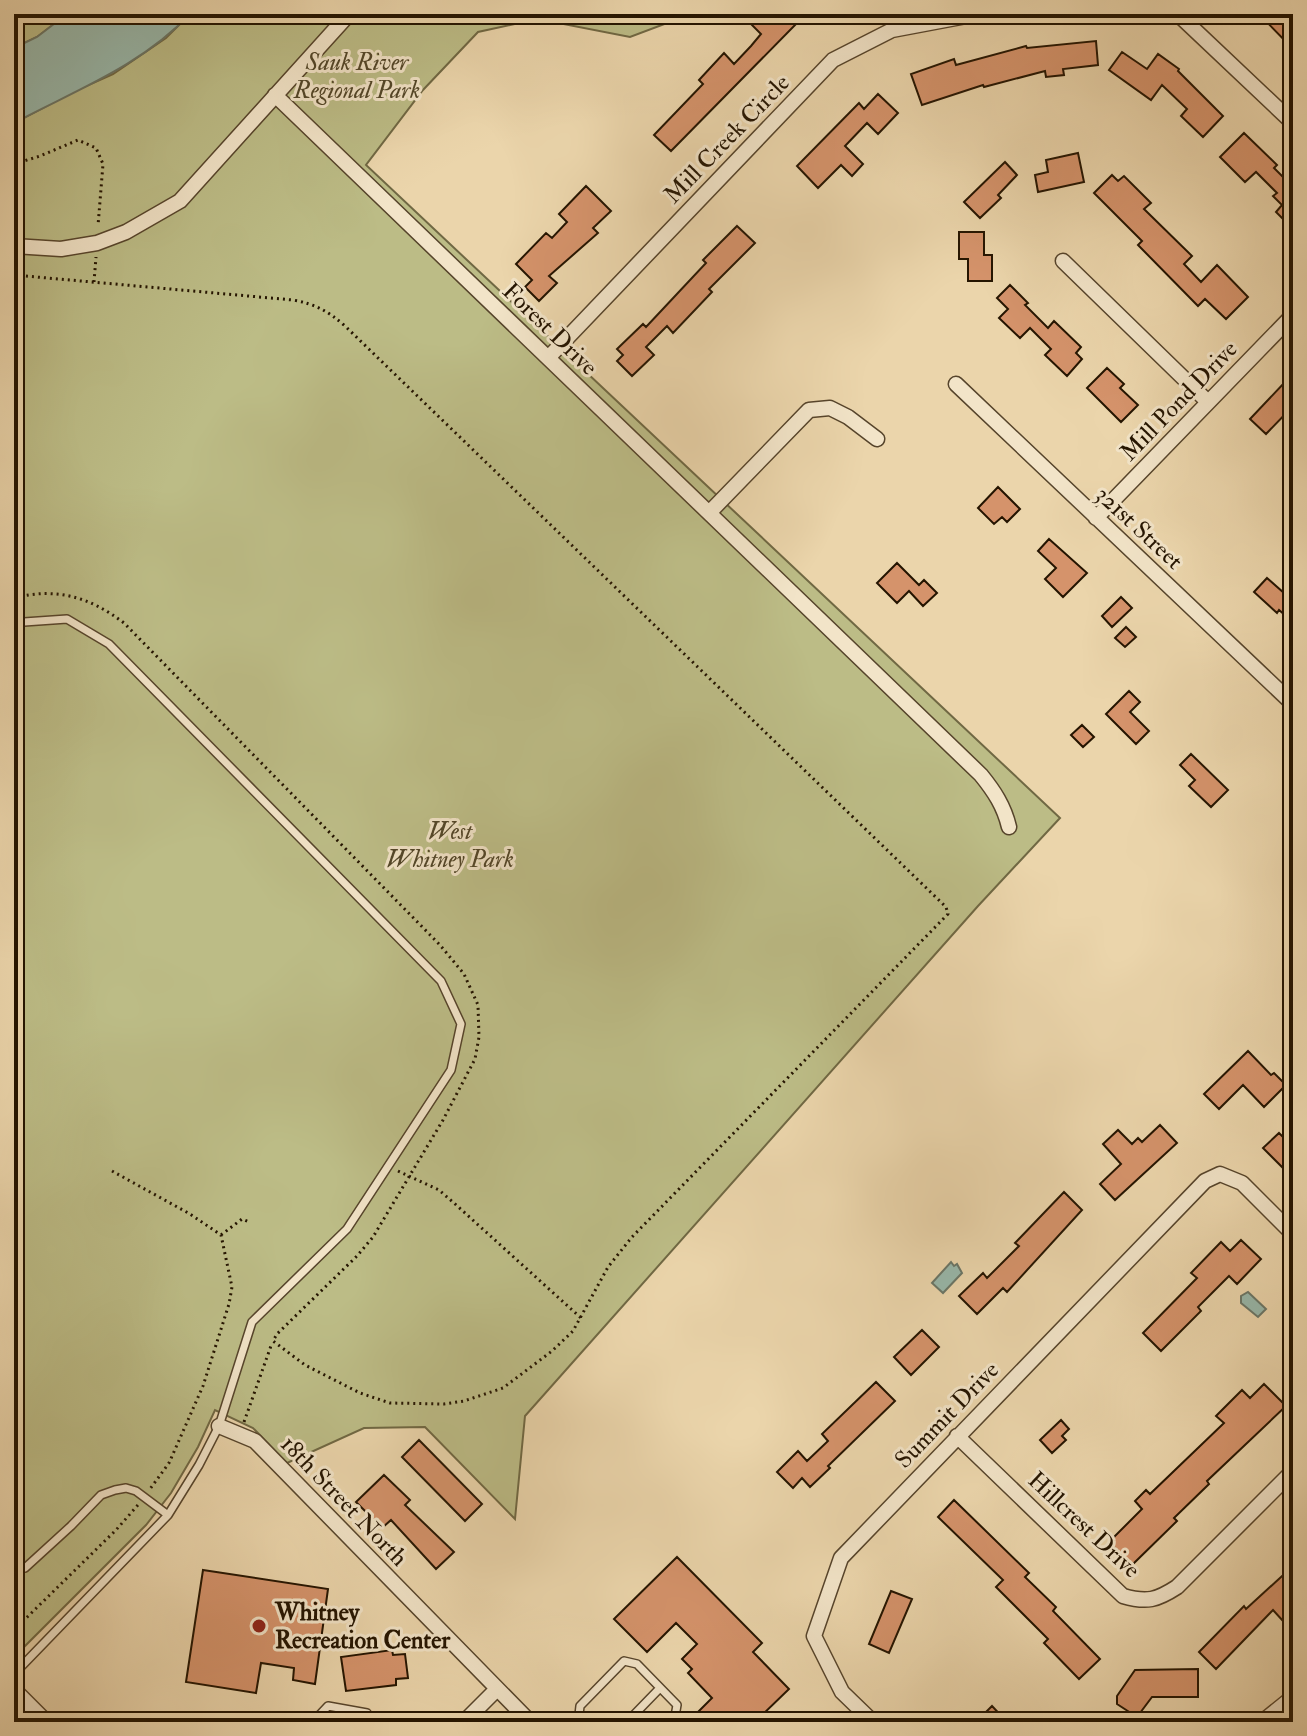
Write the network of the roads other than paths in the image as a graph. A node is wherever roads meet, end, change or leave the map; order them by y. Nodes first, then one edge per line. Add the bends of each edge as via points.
1 (349, 14) edge
2 (977, 14) edge
3 (1174, 14) edge
4 (275, 95) junction
5 (1293, 123) edge
6 (14, 246) edge
7 (1063, 261) dead end
8 (1293, 315) edge
9 (548, 358) junction
10 (956, 384) dead end
11 (1208, 402) junction
12 (877, 439) dead end
13 (709, 513) junction
14 (1096, 518) junction
15 (14, 628) edge
16 (1293, 704) edge
17 (1009, 827) dead end
18 (1293, 1234) edge
19 (219, 1426) junction
20 (957, 1436) junction
21 (1293, 1471) edge
22 (168, 1515) junction
23 (25, 1568) dead end
24 (14, 1674) edge
25 (660, 1688) junction
26 (497, 1689) junction
27 (14, 1691) edge
28 (1293, 1697) edge
29 (367, 1713) dead end
30 (579, 1715) junction
31 (45, 1722) edge
32 (313, 1722) edge
33 (464, 1722) edge
34 (530, 1722) edge
35 (572, 1722) edge
36 (586, 1722) edge
37 (627, 1722) edge
38 (674, 1722) edge
39 (873, 1722) edge
40 (1262, 1722) edge

1 - 4 street
2 - 9 street, Mill Creek Circle via 892,30 833,60
3 - 5 street
4 - 6 street via 180,201 97,243 61,249
4 - 9 street, Forest Drive
7 - 11 street
8 - 11 street, Mill Pond Drive
9 - 13 street, Forest Drive
10 - 14 street, 321st Street
11 - 14 street, Mill Pond Drive
12 - 13 street via 830,408 809,410
13 - 17 street, Forest Drive via 981,775 995,791
14 - 16 street, 321st Street
15 - 19 lane via 24,622 67,619 109,644 441,981 461,1024 451,1070 347,1229 252,1322
18 - 20 street, Summit Drive via 1242,1183 1220,1174 1205,1181
19 - 22 lane
19 - 26 street, 18th Street North via 255,1441
20 - 21 street, Hillcrest Drive via 1123,1596 1137,1600 1159,1599 1177,1587
20 - 39 street, Summit Drive via 841,1558 814,1636 842,1692
22 - 23 lane via 126,1488 101,1495
22 - 24 lane
25 - 30 lane via 637,1664 624,1661 580,1706
25 - 37 lane
25 - 38 lane via 677,1705
26 - 33 street
26 - 34 street, 18th Street North
27 - 31 street
28 - 40 street
29 - 32 lane via 328,1706
30 - 35 lane
30 - 36 lane

